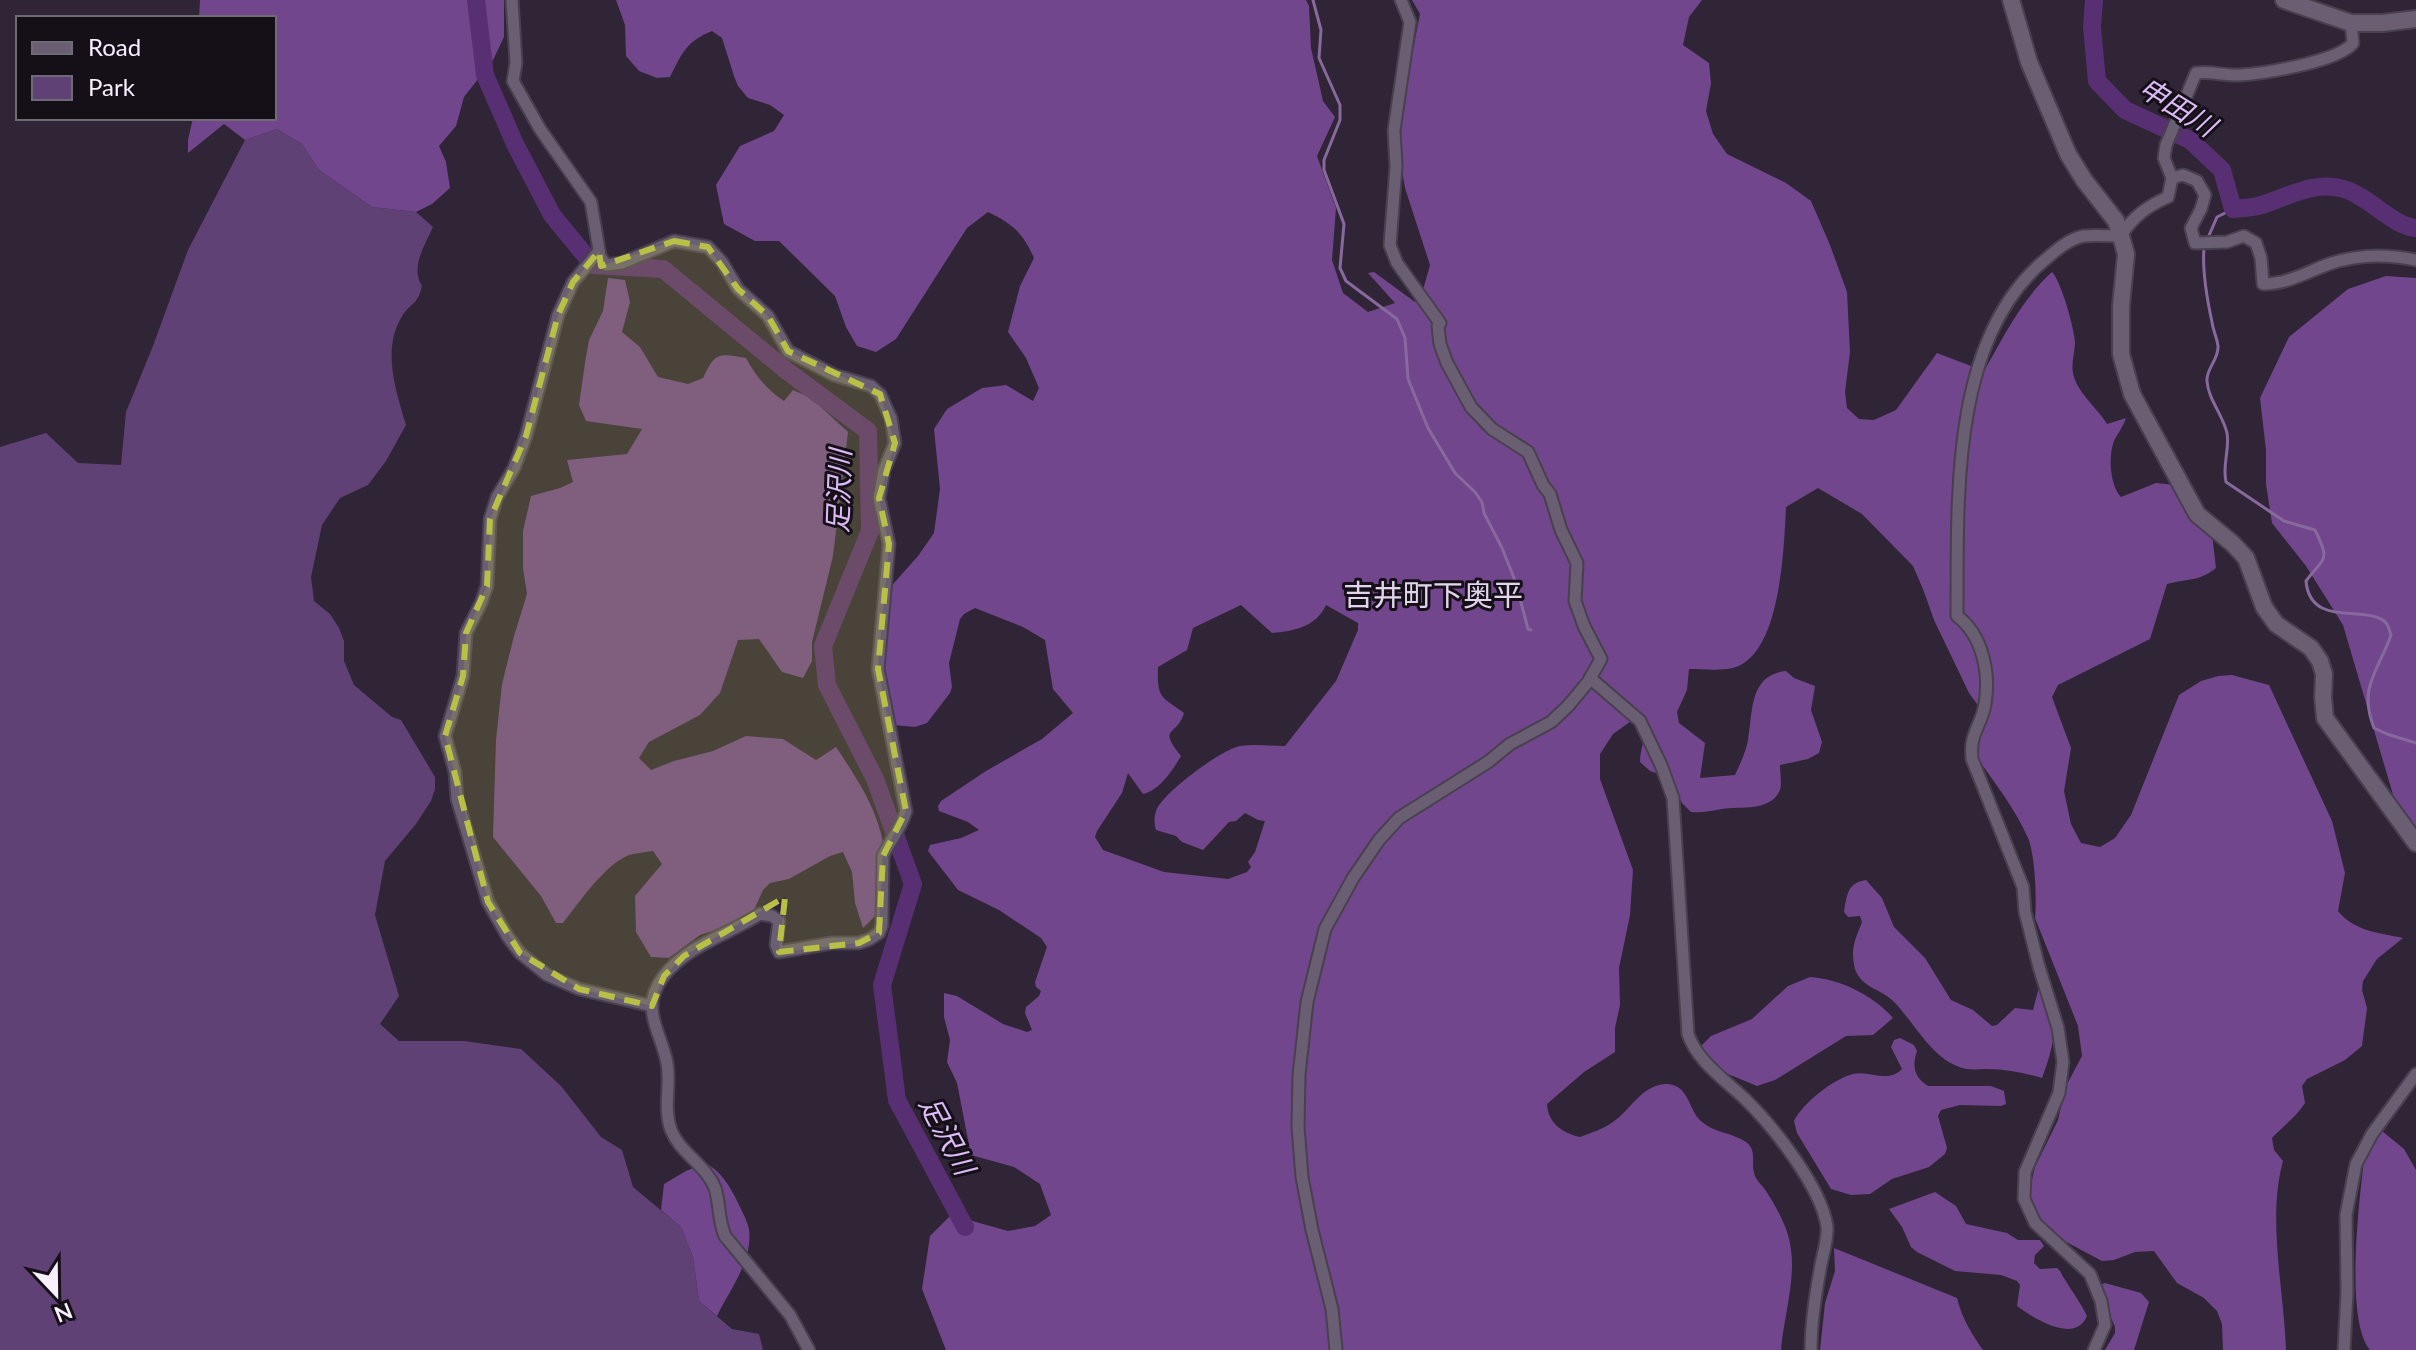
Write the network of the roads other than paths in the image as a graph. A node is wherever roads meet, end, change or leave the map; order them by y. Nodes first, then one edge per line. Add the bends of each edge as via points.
1 (512, 0) edge
2 (1401, 0) edge
3 (2011, 0) edge
4 (2290, 1) edge
5 (2416, 19) edge
6 (2351, 23) junction
7 (2172, 178) junction
8 (2121, 236) junction
9 (599, 251) junction
10 (2416, 260) edge
11 (1590, 678) junction
12 (2416, 843) edge
13 (652, 1006) junction
14 (2416, 1074) edge
15 (809, 1350) edge
16 (1336, 1350) edge
17 (1811, 1350) edge
18 (2094, 1350) edge
19 (2344, 1350) edge

1 - 9 street via 513,81 591,202
2 - 11 street via 1410,22 1394,130 1390,245 1440,323 1444,354 1471,407 1492,429 1528,452 1550,494 1577,563 1575,601 1601,659
3 - 8 street via 2029,62 2068,154
4 - 6 street
5 - 6 street
6 - 7 street via 2353,43 2333,56 2236,75 2196,73 2166,145 2164,158
7 - 8 street via 2168,197 2130,221
7 - 10 street via 2183,175 2197,181 2205,195 2191,228 2195,243 2244,236 2256,243 2263,284 2293,280 2356,257
8 - 12 street via 2126,254 2121,354 2132,394 2197,514 2246,558 2276,624 2311,648 2320,661 2325,718
8 - 18 street via 2083,236 2067,243 2008,299 1984,350 1972,394 1958,512 1957,616 1974,634 1985,662 1984,706 1970,743 1972,759 2023,887 2063,1062 2059,1093 2025,1172 2024,1199 2035,1223 2090,1274 2105,1325
9 - 13 street via 573,282 558,315 526,436 490,519 487,586 466,633 463,676 445,736 457,799 488,902 520,953 547,975 579,989
9 - 13 street via 606,265 674,241 708,247 738,289 768,316 788,351 880,394 895,443 879,498 889,544 878,669 906,811 883,856 879,933 859,943 779,952 779,921 760,914 684,956 664,976
11 - 16 street via 1551,722 1399,818 1353,878 1325,929 1307,1002 1298,1127 1302,1177
11 - 17 street via 1640,721 1673,798 1692,1045 1775,1131 1822,1211 1827,1236
13 - 15 street via 667,1065 666,1107 672,1130 714,1187 725,1236 790,1315
14 - 19 street via 2356,1164 2346,1215

